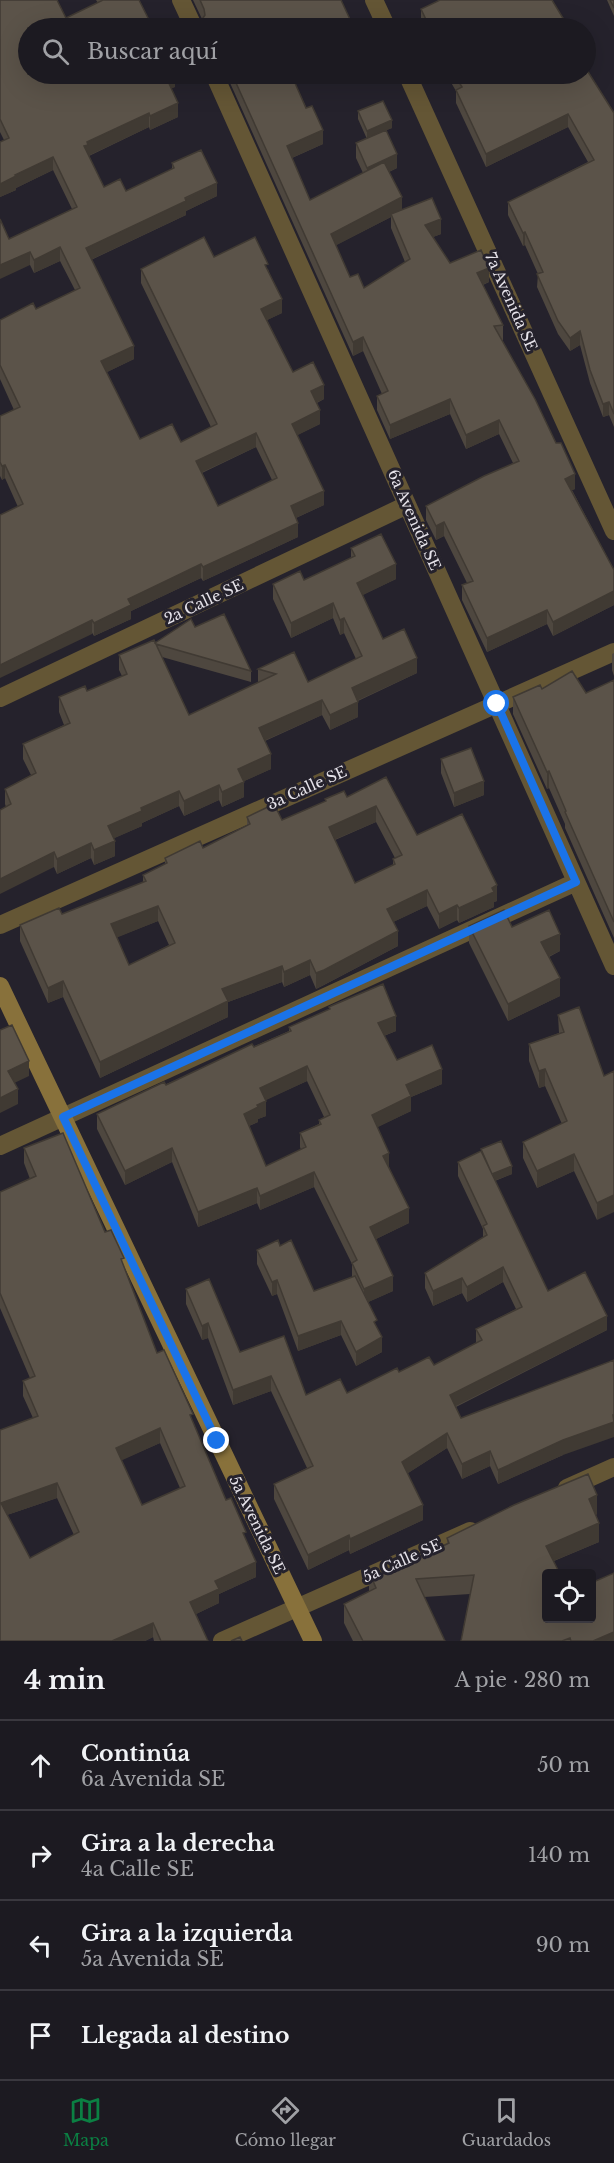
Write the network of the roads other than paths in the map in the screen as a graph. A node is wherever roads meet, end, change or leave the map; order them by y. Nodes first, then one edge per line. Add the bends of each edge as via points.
1 (181, 0) edge
2 (374, 0) edge
3 (189, 18) edge
4 (382, 18) edge
5 (218, 84) edge
6 (412, 84) edge
7 (407, 505) junction
8 (614, 531) edge
9 (614, 652) edge
10 (0, 699) edge
11 (497, 704) junction
12 (576, 882) junction
13 (0, 925) edge
14 (614, 966) edge
15 (0, 986) edge
16 (63, 1117) junction
17 (0, 1146) edge
18 (614, 1467) edge
19 (548, 1496) edge
20 (483, 1525) edge
21 (297, 1607) junction
22 (222, 1641) edge
23 (313, 1641) edge

1 - 3 street
2 - 4 street
5 - 7 street, 6a Avenida SE
6 - 8 street, 7a Avenida SE
7 - 10 street, 2a Calle SE
7 - 11 street, 6a Avenida SE
9 - 11 street, 3a Calle SE
11 - 12 street, 6a Avenida SE
11 - 13 street, 3a Calle SE
12 - 14 street, 6a Avenida SE
12 - 16 street
15 - 16 street, 5a Avenida SE
16 - 17 street
16 - 21 street, 5a Avenida SE
18 - 19 street
20 - 21 street, 5a Calle SE
21 - 22 street, 5a Calle SE
21 - 23 street, 5a Avenida SE

